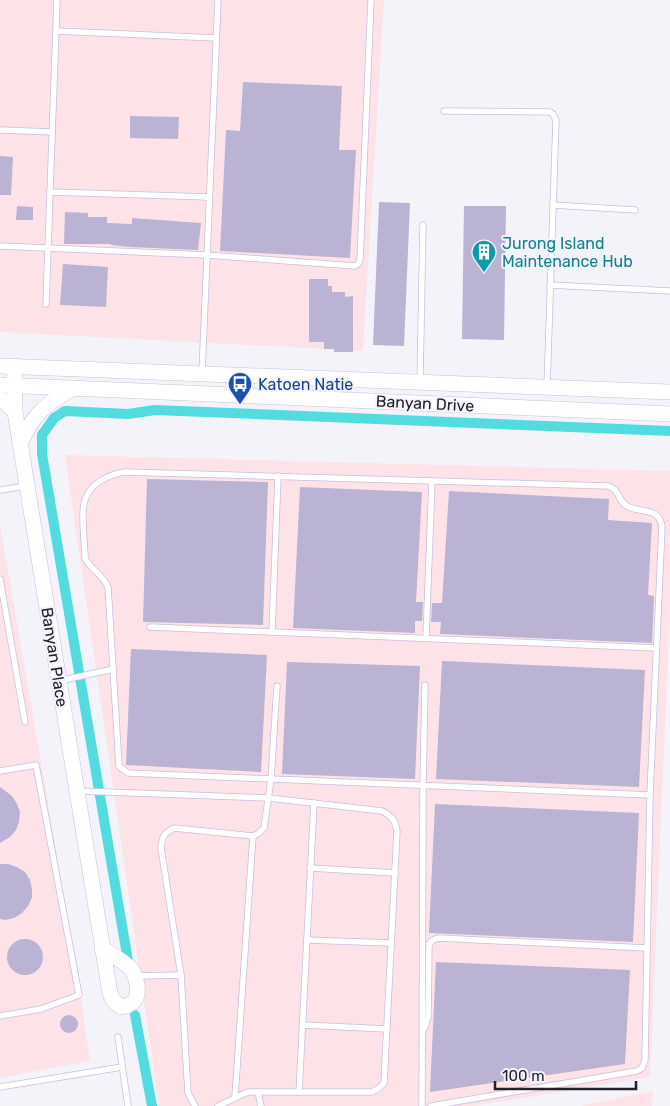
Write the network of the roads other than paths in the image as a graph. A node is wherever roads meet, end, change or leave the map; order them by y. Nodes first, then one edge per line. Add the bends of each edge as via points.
1 (57, 0) edge
2 (218, 0) edge
3 (371, 0) edge
4 (56, 31) junction
5 (216, 38) junction
6 (444, 111) dead end
7 (0, 130) edge
8 (52, 132) junction
9 (50, 192) junction
10 (210, 198) junction
11 (553, 205) junction
12 (634, 210) dead end
13 (423, 225) dead end
14 (0, 246) edge
15 (48, 248) junction
16 (207, 255) junction
17 (550, 284) junction
18 (670, 291) edge
19 (46, 304) dead end
20 (7, 366) edge
21 (202, 373) junction
22 (420, 382) junction
23 (7, 385) edge
24 (547, 387) junction
25 (73, 388) junction
26 (670, 392) edge
27 (0, 398) edge
28 (15, 412) junction
29 (670, 414) edge
30 (20, 444) junction
31 (278, 476) junction
32 (432, 480) junction
33 (27, 486) junction
34 (0, 490) edge
35 (0, 579) edge
36 (150, 627) dead end
37 (272, 632) junction
38 (426, 638) junction
39 (656, 648) junction
40 (113, 670) junction
41 (64, 680) junction
42 (426, 685) dead end
43 (277, 686) dead end
44 (25, 722) dead end
45 (0, 771) edge
46 (271, 779) junction
47 (423, 786) junction
48 (82, 791) junction
49 (650, 795) junction
50 (269, 798) junction
51 (314, 803) junction
52 (253, 836) junction
53 (310, 868) junction
54 (395, 873) junction
55 (307, 940) junction
56 (391, 943) junction
57 (102, 948) junction
58 (647, 948) junction
59 (181, 975) junction
60 (135, 976) junction
61 (0, 1016) edge
62 (303, 1025) junction
63 (387, 1029) junction
64 (423, 1033) junction
65 (118, 1037) dead end
66 (122, 1067) junction
67 (0, 1087) edge
68 (258, 1092) junction
69 (299, 1092) junction
70 (236, 1097) junction
71 (128, 1106) edge
72 (195, 1106) edge
73 (218, 1106) edge
74 (261, 1106) edge
75 (422, 1106) edge
76 (431, 1106) edge

1 - 4 lane
2 - 5 lane
3 - 16 lane via 358,264
4 - 5 lane
4 - 8 lane
5 - 10 lane
6 - 11 lane via 553,114 556,120
7 - 8 lane
8 - 9 lane
9 - 10 lane
9 - 15 lane
10 - 16 lane
11 - 12 lane
11 - 17 lane
13 - 22 lane
14 - 15 lane
15 - 16 lane
15 - 19 lane
16 - 21 lane
17 - 18 lane
17 - 24 lane
20 - 21 street, Banyan Drive
20 - 23 street, Banyan Place
21 - 22 street, Banyan Drive
22 - 24 street, Banyan Drive
23 - 25 street, Banyan Drive
23 - 28 street, Banyan Place
24 - 26 street, Banyan Drive
25 - 29 street, Banyan Drive
25 - 30 street via 35,416
27 - 28 street
28 - 30 street, Banyan Place
30 - 33 street, Banyan Place
31 - 32 lane
31 - 37 lane
31 - 40 lane via 124,472 104,478 92,488 84,503 85,558 108,587
32 - 38 lane
32 - 39 lane via 608,486 614,488 627,506 656,514 662,526
33 - 34 lane
33 - 41 street, Banyan Place
35 - 44 lane
36 - 37 lane
37 - 38 lane
38 - 39 lane
39 - 49 lane
40 - 41 lane
40 - 46 lane via 119,766 123,771
41 - 48 street, Banyan Place
42 - 47 lane
43 - 46 lane
45 - 61 lane via 36,765 79,995 41,1009
46 - 47 lane
46 - 50 lane
47 - 49 lane
47 - 64 lane
48 - 50 lane
48 - 57 street, Banyan Place
49 - 58 lane
50 - 51 lane
50 - 52 lane via 264,828
51 - 53 lane
51 - 54 lane via 382,811 391,816 397,831
52 - 59 lane via 174,828 162,838
52 - 70 lane
53 - 54 lane
53 - 55 lane
54 - 56 lane
55 - 56 lane
55 - 62 lane
56 - 63 lane
57 - 60 street via 132,970
57 - 60 street, Banyan Place via 110,993 121,1007 137,999
58 - 64 lane via 438,938 430,944 428,1018
58 - 76 lane via 645,1060 642,1068
59 - 60 lane
59 - 72 lane via 188,1093
62 - 63 lane
62 - 69 lane
63 - 69 lane via 385,1077 379,1088 372,1092
64 - 75 lane
65 - 66 lane
66 - 67 lane
66 - 71 lane
68 - 69 lane
68 - 70 lane
68 - 74 lane
70 - 73 lane

